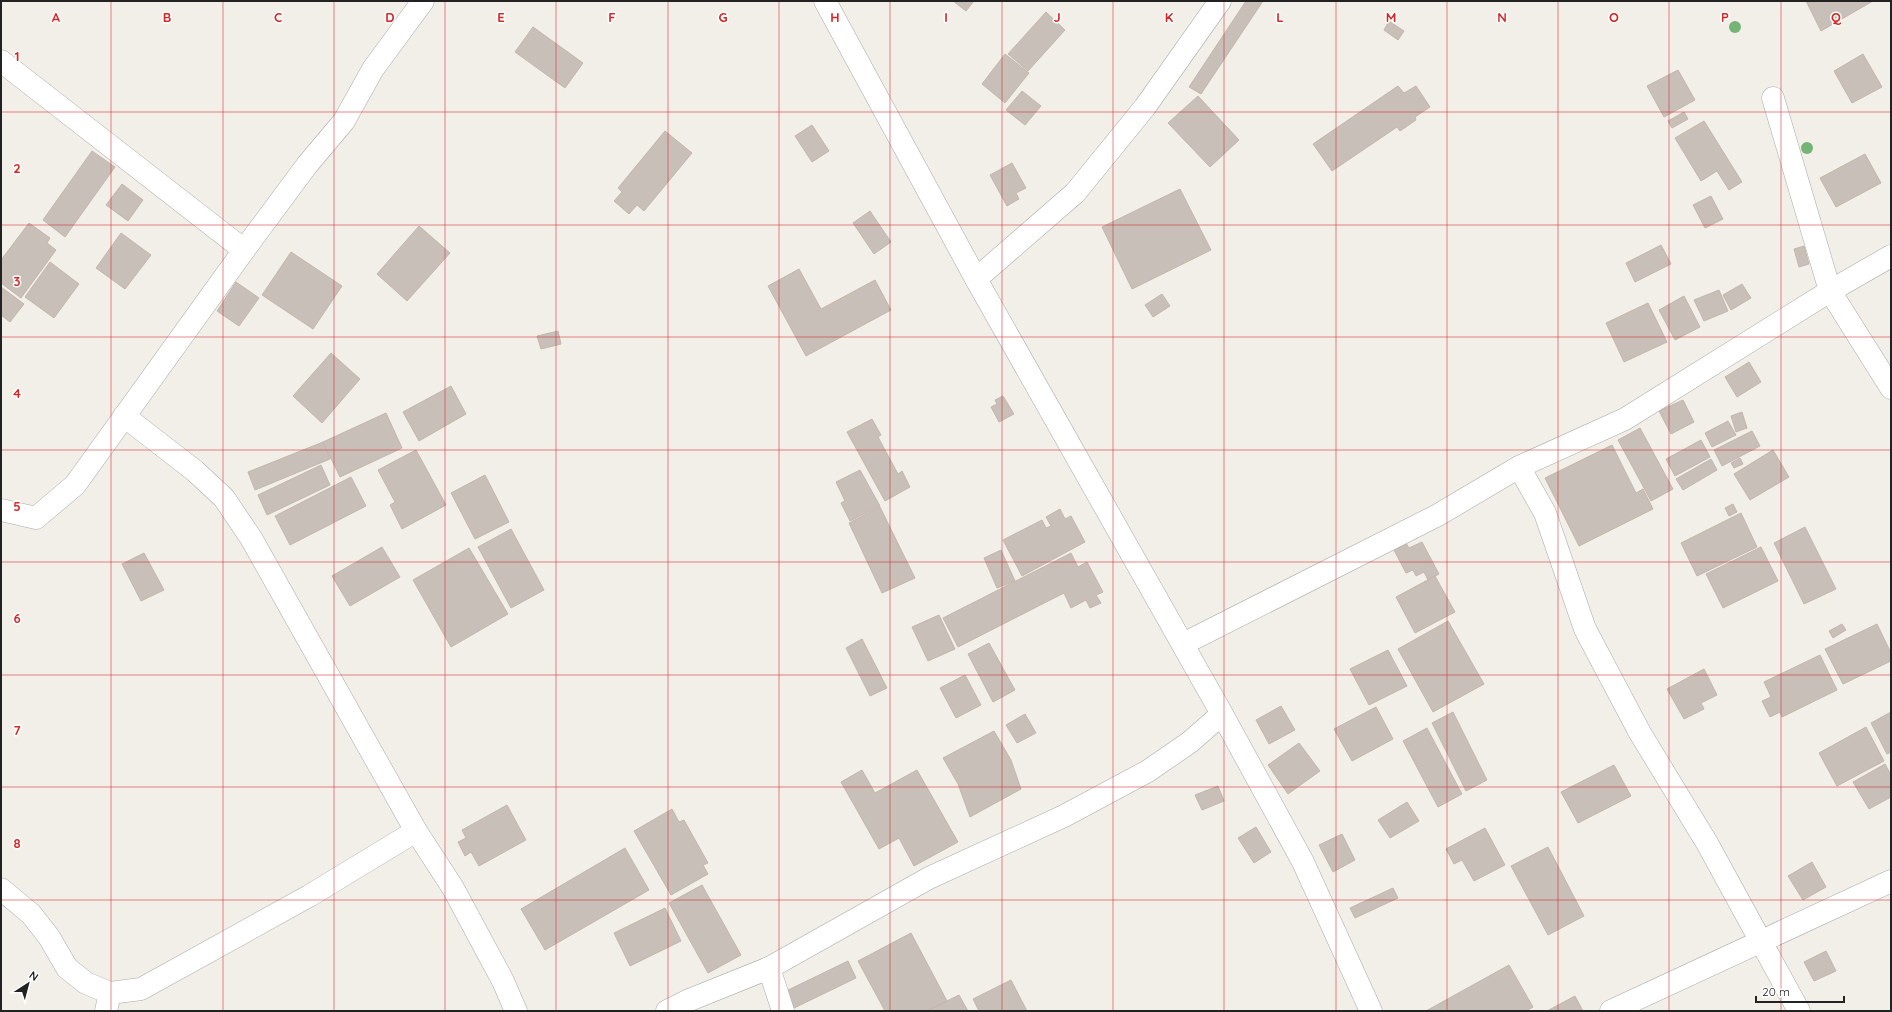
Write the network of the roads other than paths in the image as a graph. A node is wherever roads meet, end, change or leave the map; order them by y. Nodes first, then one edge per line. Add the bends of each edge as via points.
1 (423, 1) edge
2 (825, 1) edge
3 (1220, 1) edge
4 (1, 61) edge
5 (1773, 98) dead end
6 (244, 250) junction
7 (1891, 256) edge
8 (976, 279) junction
9 (1830, 291) junction
10 (1891, 388) edge
11 (124, 416) junction
12 (1518, 467) junction
13 (1, 510) edge
14 (1183, 644) junction
15 (1222, 714) junction
16 (416, 831) junction
17 (1891, 881) edge
18 (3, 893) edge
19 (1759, 941) junction
20 (769, 968) junction
21 (108, 1002) edge
22 (516, 1011) edge
23 (667, 1011) edge
24 (783, 1011) edge
25 (1371, 1011) edge
26 (1611, 1011) edge
27 (1799, 1011) edge

1 - 6 street via 373,69 344,121 307,165
2 - 8 street
3 - 8 street via 1145,107 1075,193
4 - 6 street
5 - 9 street
6 - 11 street
7 - 9 street
8 - 14 street
9 - 10 street
9 - 12 street via 1625,419
11 - 13 street via 75,485 36,518
11 - 16 street via 195,471 224,498 251,538
12 - 14 street via 1438,515
12 - 19 street via 1545,513 1586,629 1640,733 1707,843
14 - 15 street
15 - 20 street via 1190,742 1148,771 1064,816 928,878
15 - 25 street via 1303,862
16 - 21 street via 309,896 141,990
16 - 22 street via 453,888 503,981
17 - 19 street
18 - 21 street via 31,914 49,936 67,968
19 - 26 street
19 - 27 street
20 - 23 street
20 - 24 street

